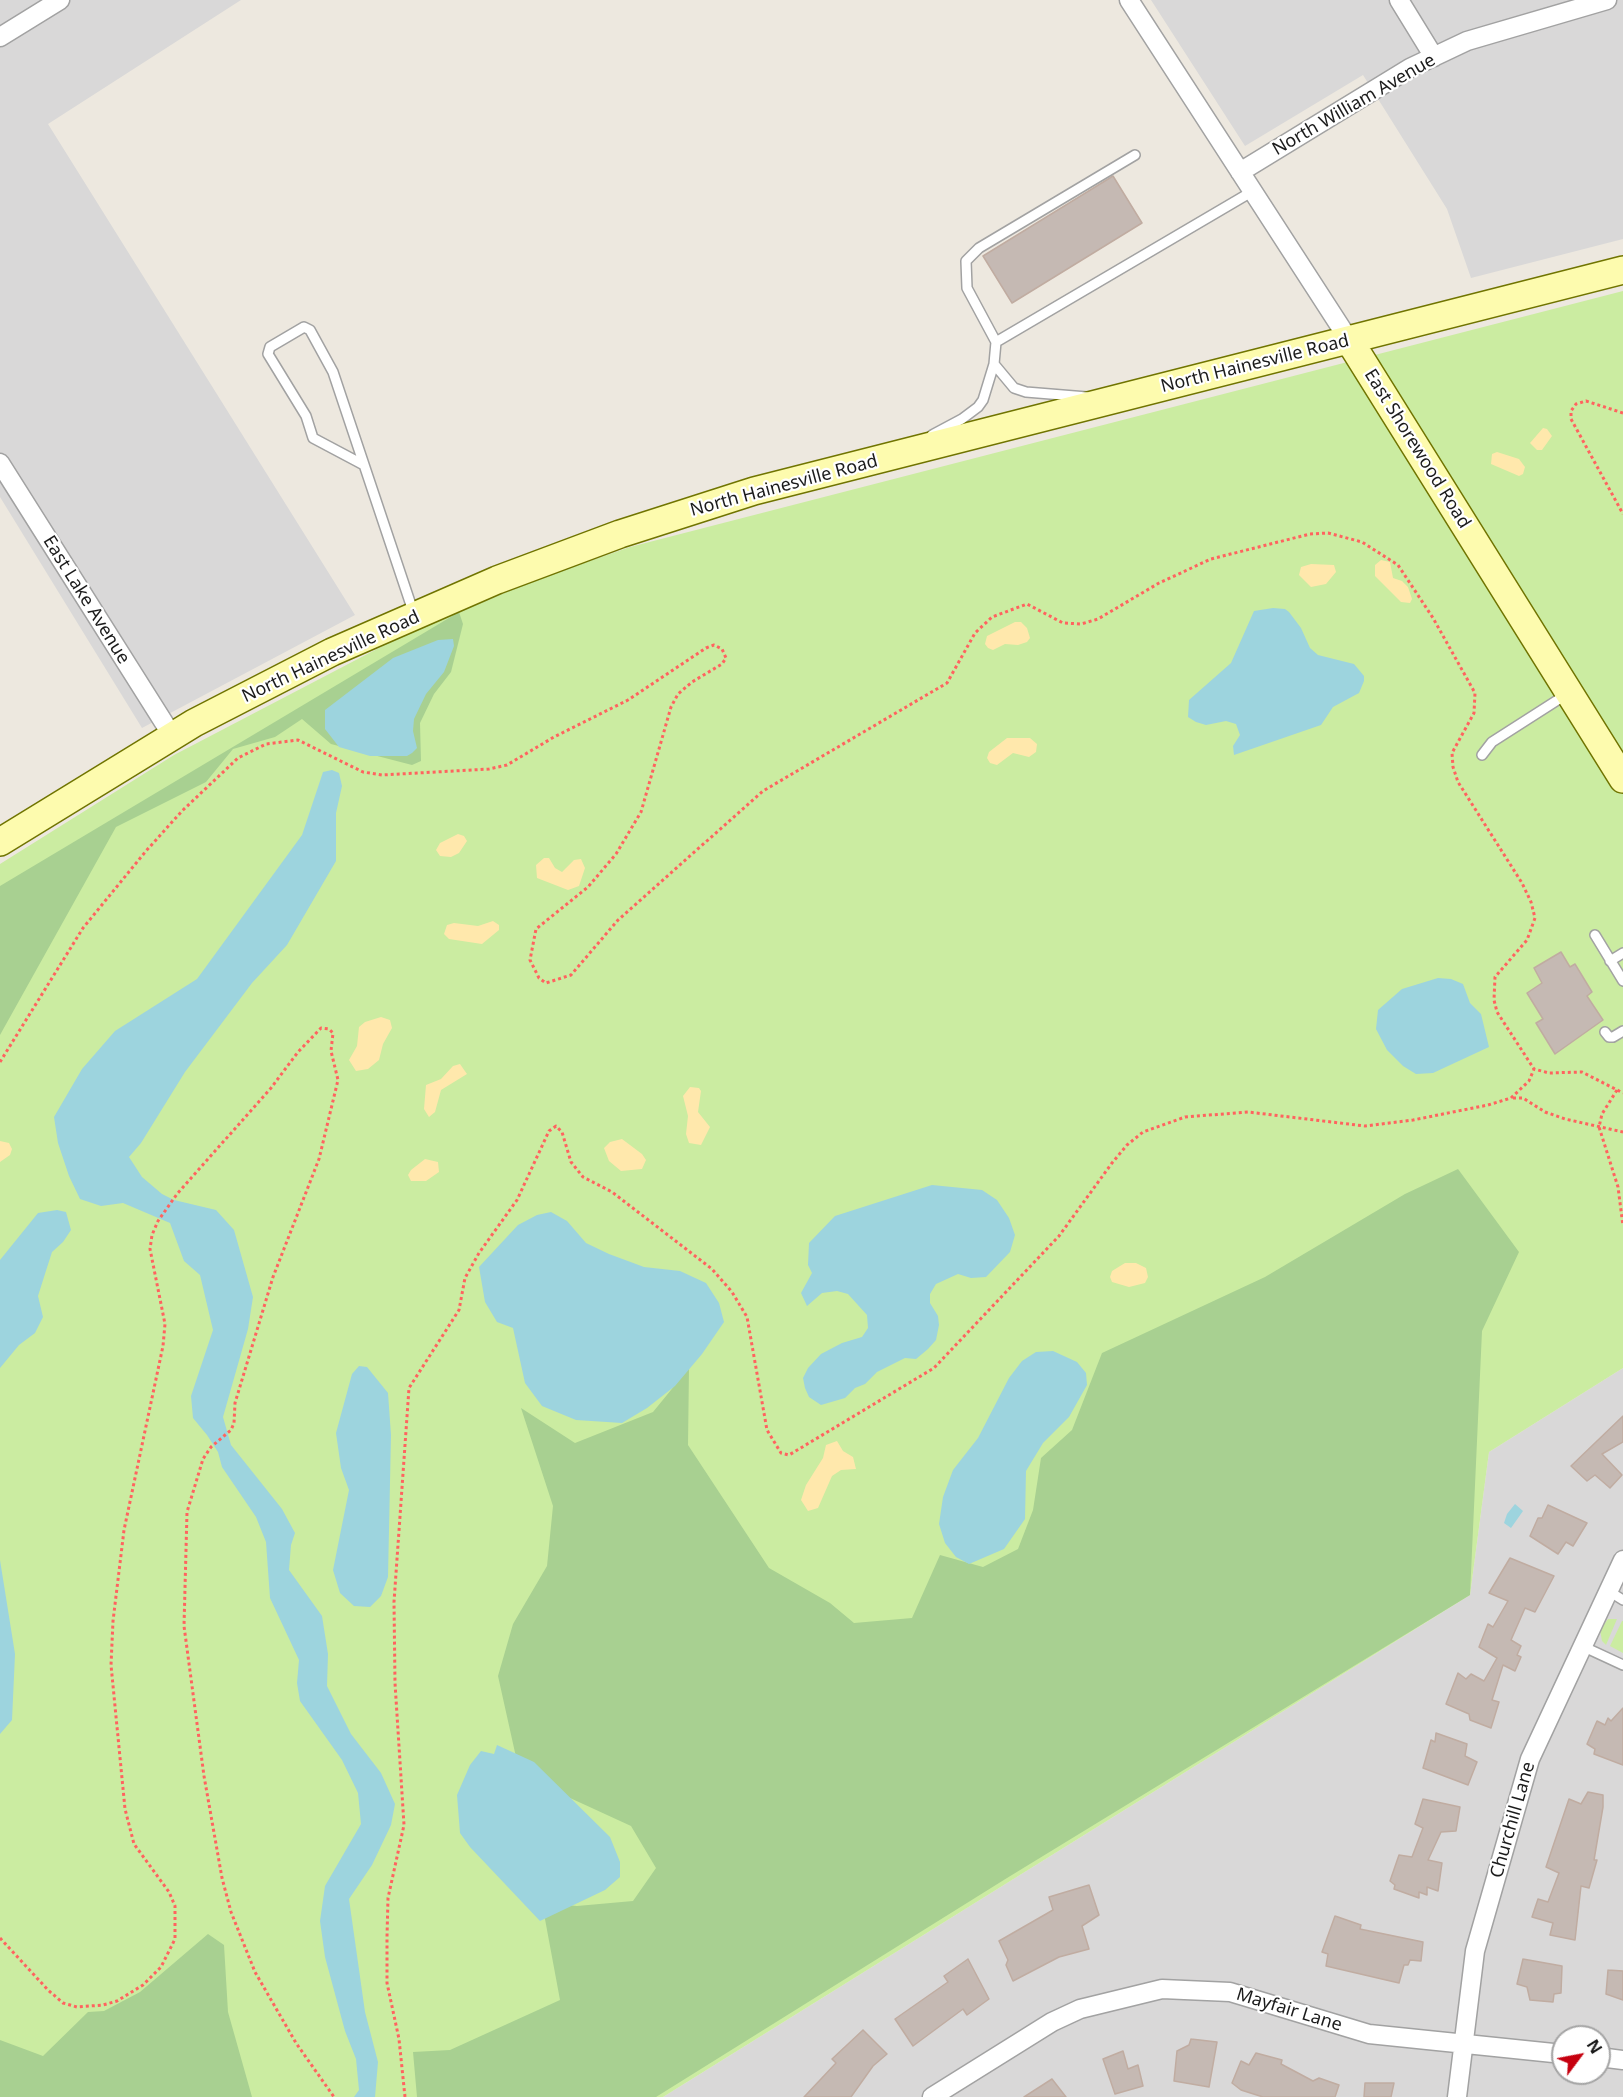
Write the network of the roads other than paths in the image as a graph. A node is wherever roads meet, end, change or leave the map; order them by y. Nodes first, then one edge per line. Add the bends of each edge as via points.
1 (60, 0) edge
2 (1129, 0) edge
3 (1399, 0) edge
4 (1607, 0) edge
5 (0, 37) edge
6 (1434, 57) junction
7 (1135, 155) dead end
8 (1240, 172) junction
9 (1253, 191) junction
10 (1623, 270) edge
11 (1349, 340) junction
12 (996, 342) junction
13 (994, 364) junction
14 (1106, 402) junction
15 (896, 455) junction
16 (0, 463) edge
17 (362, 464) junction
18 (415, 616) junction
19 (1569, 693) junction
20 (173, 736) junction
21 (1482, 754) dead end
22 (1623, 779) edge
23 (0, 842) edge
24 (1595, 935) dead end
25 (1623, 953) edge
26 (1610, 960) junction
27 (1623, 981) edge
28 (1623, 1031) edge
29 (1605, 1032) dead end
30 (1623, 1560) edge
31 (1615, 1595) edge
32 (1582, 1646) junction
33 (1623, 1665) edge
34 (1464, 2044) junction
35 (1551, 2053) edge
36 (932, 2097) edge
37 (1457, 2097) edge

1 - 5 street
2 - 8 street, East Shorewood Road
3 - 6 street
4 - 6 street, North William Avenue via 1477,38
6 - 8 street, North William Avenue
7 - 12 lane via 979,248 966,261 967,288
8 - 9 street, East Shorewood Road
9 - 11 street, East Shorewood Road
9 - 12 lane
10 - 11 main road, North Hainesville Road
11 - 14 main road, North Hainesville Road
11 - 19 main road, East Shorewood Road
12 - 13 lane
13 - 14 lane via 1014,388
13 - 15 lane via 978,407
14 - 15 main road, North Hainesville Road
15 - 18 main road, North Hainesville Road via 754,491 620,534
16 - 20 street, East Lake Avenue
17 - 17 lane via 333,372 310,330 304,327 270,347 268,354 306,416 313,438
17 - 18 lane
18 - 20 main road, North Hainesville Road via 332,652
19 - 21 lane via 1492,742
19 - 22 main road, East Shorewood Road
20 - 23 main road, North Hainesville Road
24 - 26 lane
25 - 26 lane
26 - 27 lane
28 - 29 lane via 1613,1037
30 - 31 street, Churchill Lane
31 - 32 street, Churchill Lane
32 - 33 lane
32 - 34 street, Churchill Lane via 1530,1759 1475,1952
34 - 35 street, Mayfair Lane
34 - 36 street, Mayfair Lane via 1369,2034 1230,1992 1162,1989 1080,2009
34 - 37 street, Churchill Lane

